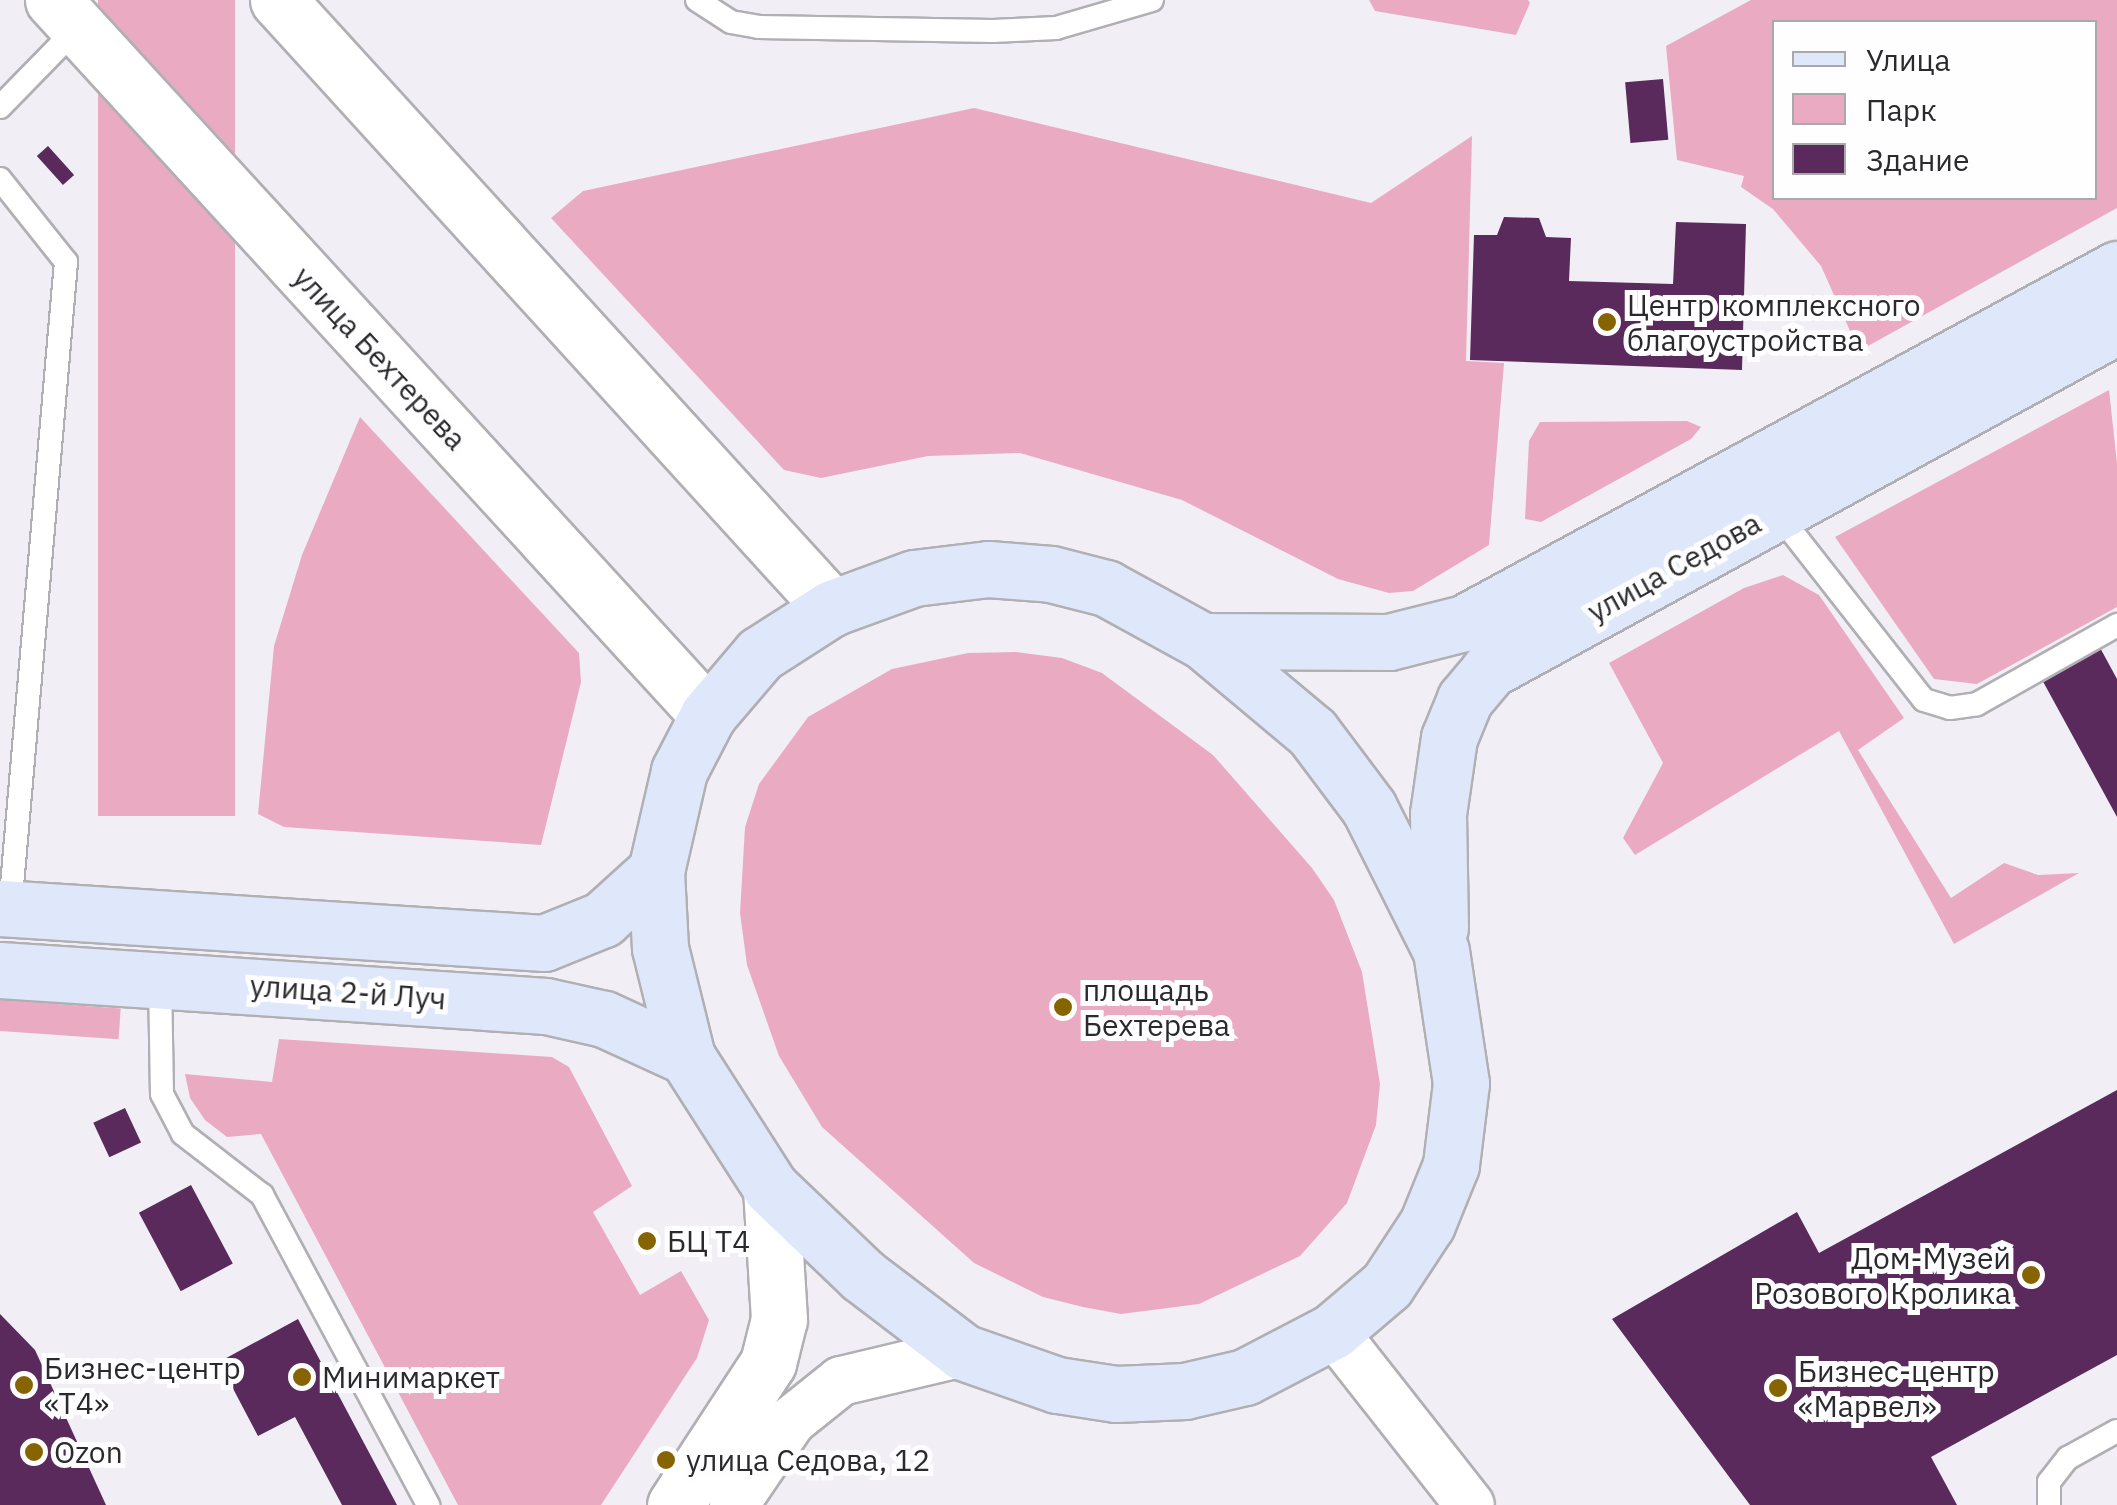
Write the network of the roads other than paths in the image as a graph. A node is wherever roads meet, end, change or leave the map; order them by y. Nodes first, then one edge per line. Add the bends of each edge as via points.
1 (278, 0) edge
2 (697, 0) edge
3 (1152, 0) edge
4 (65, 14) edge
5 (0, 107) edge
6 (0, 179) edge
7 (2117, 269) edge
8 (2117, 326) edge
9 (1876, 428) junction
10 (1776, 511) junction
11 (832, 608) junction
12 (2117, 625) edge
13 (1203, 641) junction
14 (708, 716) junction
15 (656, 870) junction
16 (5, 909) edge
17 (1441, 951) junction
18 (0, 970) edge
19 (160, 980) junction
20 (686, 1058) junction
21 (770, 1188) junction
22 (1333, 1331) junction
23 (963, 1352) junction
24 (2117, 1432) edge
25 (428, 1505) edge
26 (675, 1505) edge
27 (734, 1505) edge
28 (1470, 1505) edge
29 (2049, 1505) edge

1 - 11 street
2 - 3 lane via 731,22 759,27 994,31 1056,28
4 - 5 lane
4 - 14 street, улица Бехтерева
6 - 16 lane via 66,262
7 - 9 main road, улица Седова
8 - 9 main road, улица Седова
9 - 10 main road, улица Седова
9 - 13 main road, улица Седова via 1464,623 1389,642
10 - 12 lane via 1924,700 1950,708 1977,704
10 - 17 main road, улица Седова via 1489,670 1465,699 1449,738 1438,814
11 - 13 main road via 914,578 988,570 1051,574 1139,602
11 - 14 main road via 760,654
13 - 17 main road via 1312,732 1369,808
14 - 15 main road via 679,771
15 - 16 main road, улица 2-й Луч via 604,920 544,943
15 - 20 main road via 660,948
17 - 22 main road via 1461,1083 1451,1165 1427,1224 1388,1285
18 - 19 main road, улица 2-й Луч
19 - 20 main road, улица 2-й Луч via 546,1006 604,1018
19 - 25 lane via 162,1094 183,1134 262,1195
20 - 21 main road
21 - 23 main road via 862,1275
21 - 26 street via 779,1319 768,1363
22 - 23 main road via 1244,1377 1184,1391 1116,1394 1057,1385
22 - 28 street
23 - 27 street via 841,1381 791,1421
24 - 29 lane via 2068,1458 2048,1482

